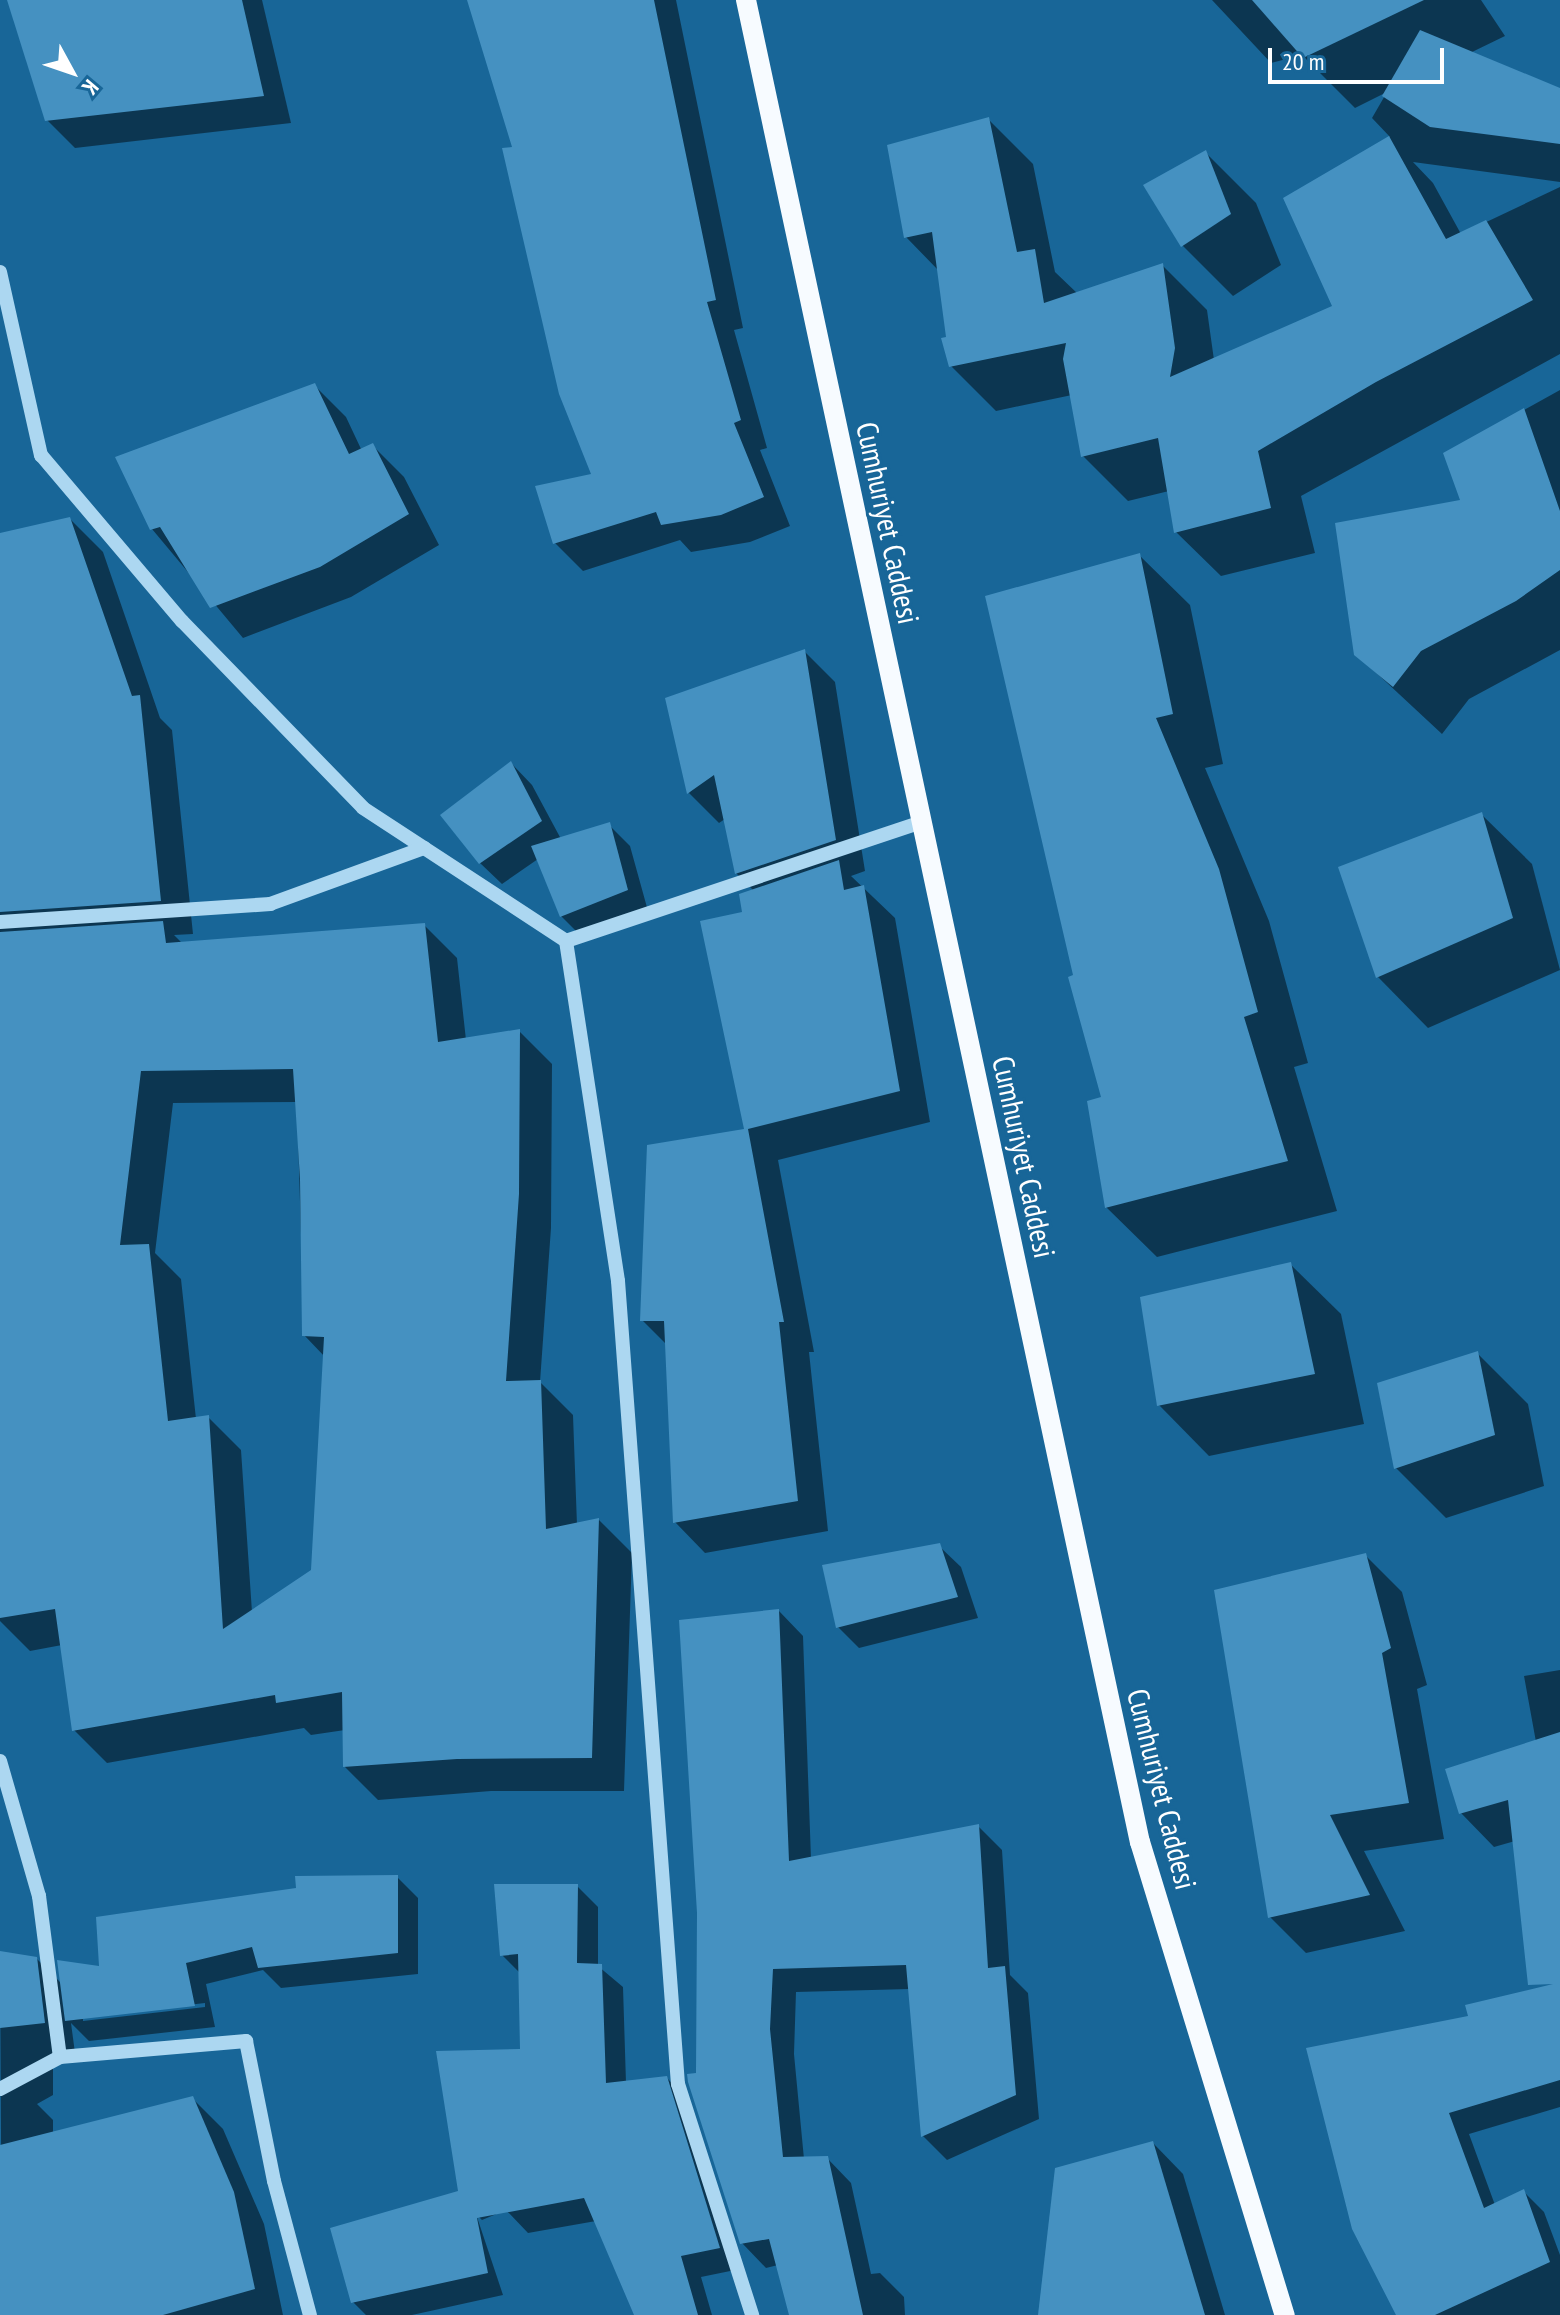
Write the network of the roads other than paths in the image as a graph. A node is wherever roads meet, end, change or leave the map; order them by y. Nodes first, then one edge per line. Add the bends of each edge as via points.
1 (746, 0) edge
2 (0, 272) edge
3 (921, 822) junction
4 (424, 848) junction
5 (0, 922) edge
6 (566, 941) junction
7 (0, 1761) edge
8 (60, 2057) junction
9 (0, 2089) edge
10 (310, 2315) edge
11 (752, 2315) edge
12 (1285, 2315) edge

1 - 3 main road, Cumhuriyet Caddesi
2 - 4 street via 41,455 182,621 363,808
3 - 6 street
3 - 12 main road, Cumhuriyet Caddesi via 1140,1842
4 - 5 street via 270,904
4 - 6 street
6 - 11 street via 618,1281 678,2084
7 - 8 street via 39,1896
8 - 9 street
8 - 10 street via 246,2041 274,2181

